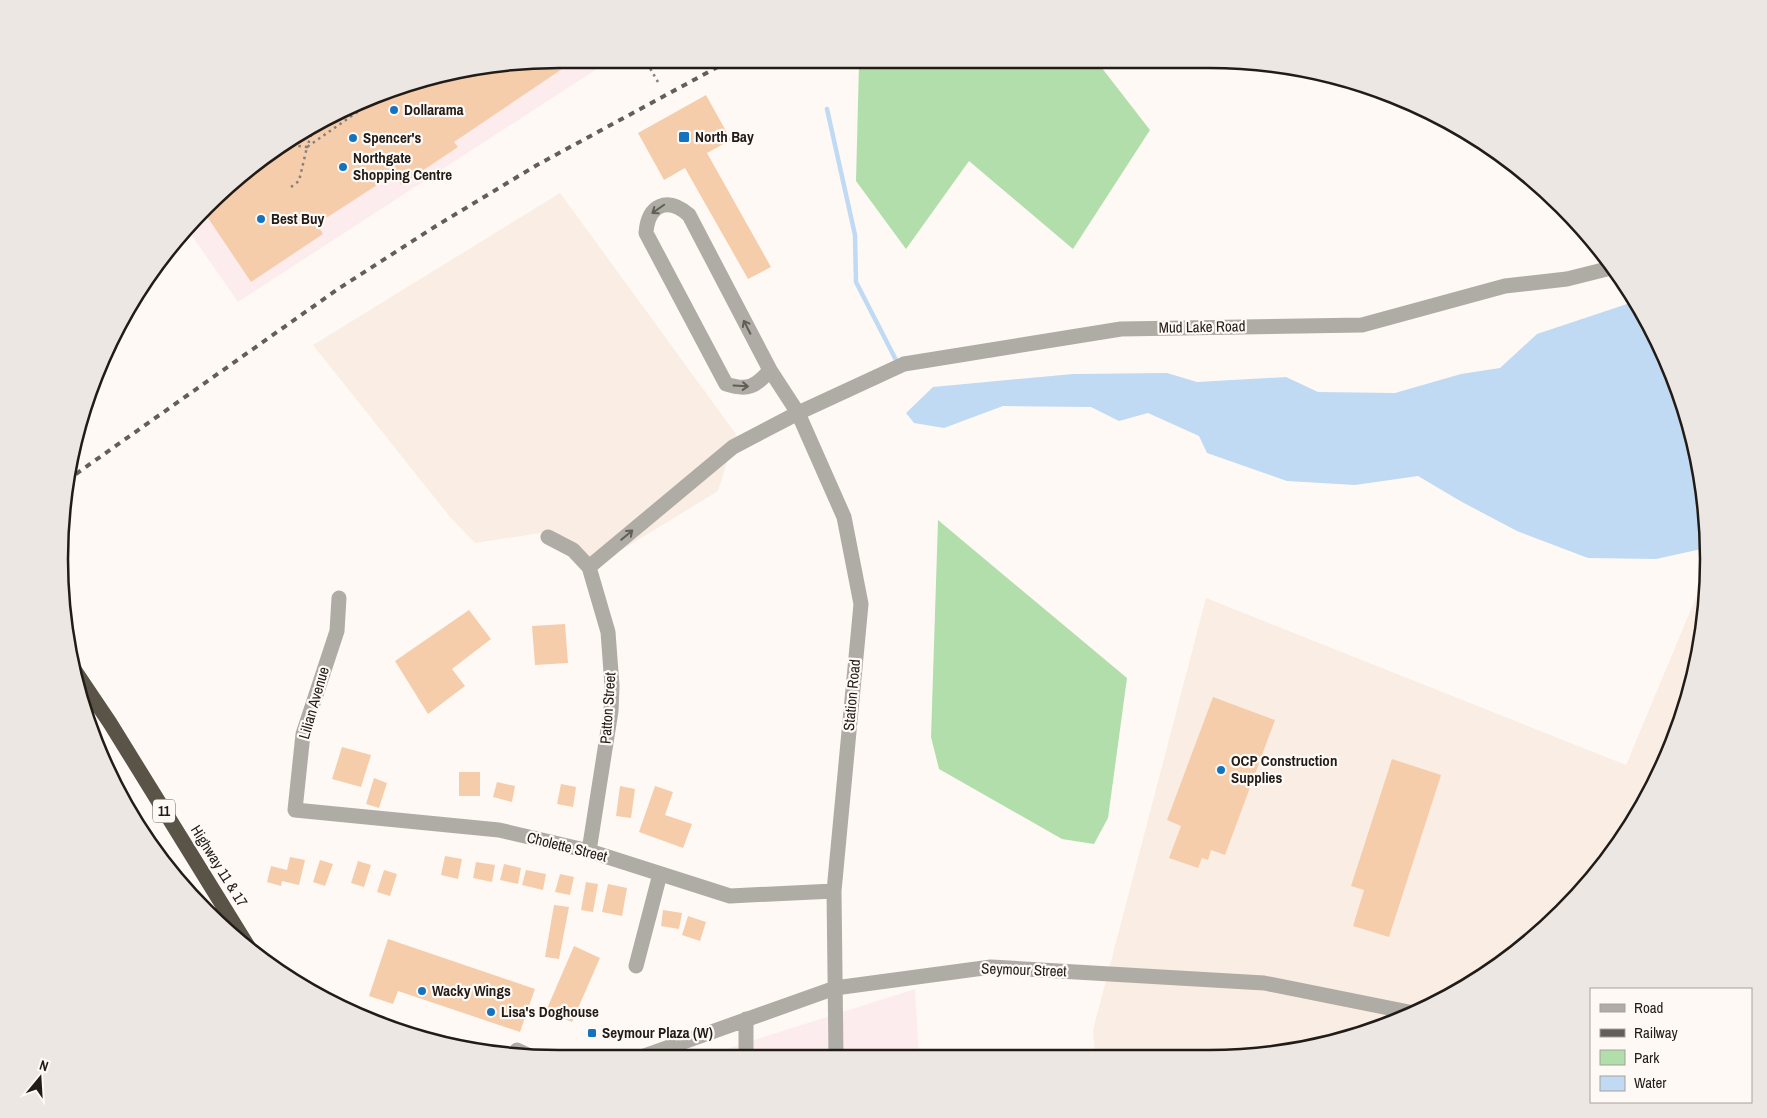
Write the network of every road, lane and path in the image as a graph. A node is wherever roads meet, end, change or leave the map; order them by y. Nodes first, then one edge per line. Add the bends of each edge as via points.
1 (649, 68) edge
2 (658, 82) dead end
3 (361, 110) edge
4 (312, 134) edge
5 (293, 145) edge
6 (307, 147) junction
7 (291, 187) dead end
8 (1605, 270) edge
9 (770, 370) junction
10 (798, 413) junction
11 (548, 537) dead end
12 (589, 567) junction
13 (339, 598) dead end
14 (84, 684) edge
15 (295, 810) joint
16 (589, 851) junction
17 (660, 874) junction
18 (834, 891) junction
19 (239, 933) edge
20 (636, 966) dead end
21 (835, 988) junction
22 (1402, 1011) edge
23 (746, 1020) junction
24 (661, 1050) edge
25 (746, 1050) edge
26 (836, 1050) edge

1 - 2 path
3 - 6 path
4 - 6 path
5 - 6 path
6 - 7 path via 299,181
8 - 10 street, Mud Lake Road via 1567,280 1505,286 1362,324 1121,329 904,364
9 -> 9 street, Station Road via 689,215 681,208 667,204 657,207 647,224 646,233 726,384 739,388 751,386 760,382
9 - 10 street, Station Road
12 -> 10 street via 732,447
10 - 18 street, Station Road via 844,517 861,604
11 - 12 street, Patton Street via 573,550
12 - 16 street, Patton Street via 608,632 612,686 607,741
13 - 15 street, Lilian Avenue via 337,631 303,734
14 - 19 highway, Highway 11 & 17 / 11
15 - 16 street, Cholette Street via 499,830
16 - 17 street, Cholette Street
17 - 18 street, Cholette Street via 730,896
17 - 20 street
18 - 21 street, Station Road
21 - 22 street, Seymour Street via 991,966 1264,983
21 - 23 street, Seymour Street
21 - 26 street, Station Road
23 - 24 street, Seymour Street
23 - 25 street

